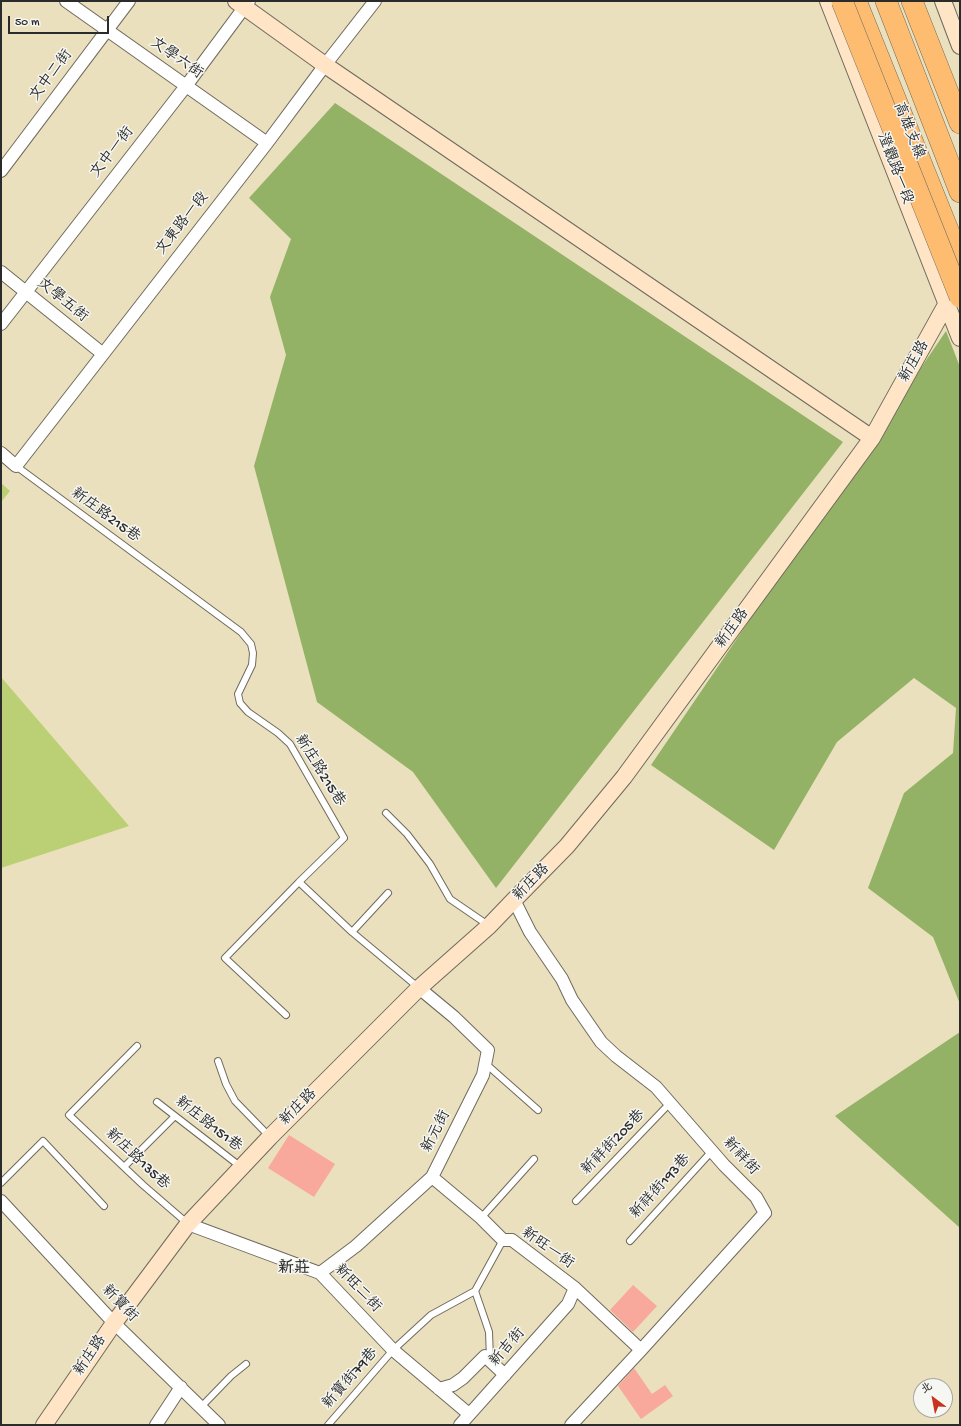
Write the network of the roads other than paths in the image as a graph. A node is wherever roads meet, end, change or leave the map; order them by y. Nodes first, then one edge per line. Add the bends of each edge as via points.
1 (66, 1) edge
2 (129, 1) edge
3 (375, 1) edge
4 (828, 1) edge
5 (842, 1) edge
6 (856, 1) edge
7 (886, 1) edge
8 (912, 1) edge
9 (943, 1) edge
10 (243, 3) edge
11 (107, 30) junction
12 (960, 46) edge
13 (325, 65) junction
14 (186, 86) junction
15 (960, 123) edge
16 (267, 143) junction
17 (1, 171) edge
18 (960, 192) edge
19 (960, 260) edge
20 (1, 272) edge
21 (960, 276) edge
22 (26, 292) junction
23 (960, 292) edge
24 (953, 300) edge
25 (1, 324) edge
26 (960, 338) edge
27 (103, 354) junction
28 (872, 438) junction
29 (1, 453) edge
30 (16, 466) junction
31 (386, 813) dead end
32 (299, 882) junction
33 (388, 893) dead end
34 (514, 900) junction
35 (489, 926) junction
36 (352, 932) junction
37 (419, 988) junction
38 (286, 1015) dead end
39 (137, 1046) dead end
40 (218, 1061) dead end
41 (486, 1064) junction
42 (157, 1102) dead end
43 (670, 1103) junction
44 (538, 1110) dead end
45 (175, 1116) junction
46 (270, 1137) junction
47 (712, 1151) junction
48 (534, 1159) dead end
49 (124, 1167) junction
50 (242, 1168) junction
51 (432, 1177) junction
52 (1, 1183) edge
53 (1, 1201) edge
54 (576, 1201) dead end
55 (104, 1206) dead end
56 (481, 1218) junction
57 (188, 1224) junction
58 (503, 1240) junction
59 (630, 1241) dead end
60 (320, 1273) junction
61 (575, 1288) junction
62 (475, 1291) junction
63 (114, 1323) junction
64 (393, 1350) junction
65 (641, 1350) junction
66 (490, 1360) junction
67 (246, 1364) dead end
68 (506, 1375) junction
69 (181, 1387) junction
70 (439, 1389) junction
71 (201, 1407) junction
72 (469, 1414) junction
73 (44, 1425) edge
74 (156, 1425) edge
75 (219, 1425) edge
76 (328, 1425) edge
77 (460, 1425) edge
78 (571, 1425) edge

1 - 11 street, 文學六街
2 - 11 street, 文中二街
3 - 13 street, 文東路一段
4 - 24 street, 澄觀路一段
5 - 24 highway, bridge
6 - 19 highway, 高雄支線
7 - 18 highway, 高雄支線
8 - 15 highway
9 - 12 street
10 - 13 street
10 - 14 street, 文中一街
11 - 14 street, 文學六街
11 - 17 street, 文中二街
13 - 16 street, 文東路一段
13 - 28 street
14 - 16 street, 文學六街
14 - 22 street, 文中一街
16 - 27 street, 文東路一段
20 - 22 street, 文學五街
21 - 24 street
22 - 25 street, 文中一街
22 - 27 street, 文學五街
23 - 24 street, 新庄路
24 - 26 street, 澄觀路一段
24 - 28 street, 新庄路
27 - 30 street, 文東路一段
28 - 34 street, 新庄路 via 624,777 567,846
29 - 30 street
30 - 32 lane, 新庄路215巷 via 241,632 251,644 252,665 238,694 240,703 290,744 344,838
31 - 35 lane via 407,834 430,864 450,899
32 - 36 lane
32 - 38 lane via 225,958
33 - 36 lane
34 - 35 street, 新庄路
34 - 43 street, 新祥街 via 530,932 601,1042 656,1087
35 - 37 street, 新庄路
36 - 37 lane
37 - 41 street, 新元街 via 488,1050
37 - 46 street, 新庄路
39 - 49 lane, 新庄路135巷 via 69,1115
40 - 46 lane via 235,1101
41 - 44 lane
41 - 51 street, 新元街 via 484,1076
42 - 45 lane, 新庄路151巷
43 - 47 street, 新祥街
43 - 54 lane, 新祥街205巷
45 - 49 lane
45 - 50 lane, 新庄路151巷
46 - 50 street, 新庄路
47 - 59 lane, 新祥街193巷
47 - 65 street, 新祥街 via 756,1197 765,1212
48 - 56 lane
49 - 57 lane, 新庄路135巷
50 - 57 street, 新庄路
51 - 56 street, 新旺一街
51 - 60 street, 新元街 via 356,1246
52 - 55 lane via 43,1141
53 - 63 street, 新寶街
56 - 58 street, 新旺一街
57 - 60 street, 新旺二街
57 - 63 street, 新庄路
58 - 61 street, 新旺一街 via 512,1240
58 - 62 lane
60 - 64 street, 新旺二街
61 - 65 street, 新旺一街
61 - 68 street, 新吉街 via 568,1304
62 - 64 lane, 新寶街79巷 via 431,1316
62 - 66 lane via 488,1332
63 - 69 street, 新寶街
63 - 73 street, 新庄路
64 - 70 street, 新旺二街
64 - 76 lane, 新寶街79巷
65 - 78 street, 新祥街
66 - 68 street
66 - 70 street via 485,1356 463,1378 453,1385
67 - 71 lane
68 - 72 street, 新吉街
69 - 71 street, 新寶街
69 - 74 street
70 - 72 street, 新旺二街
71 - 75 street, 新寶街
72 - 77 street, 新吉街

